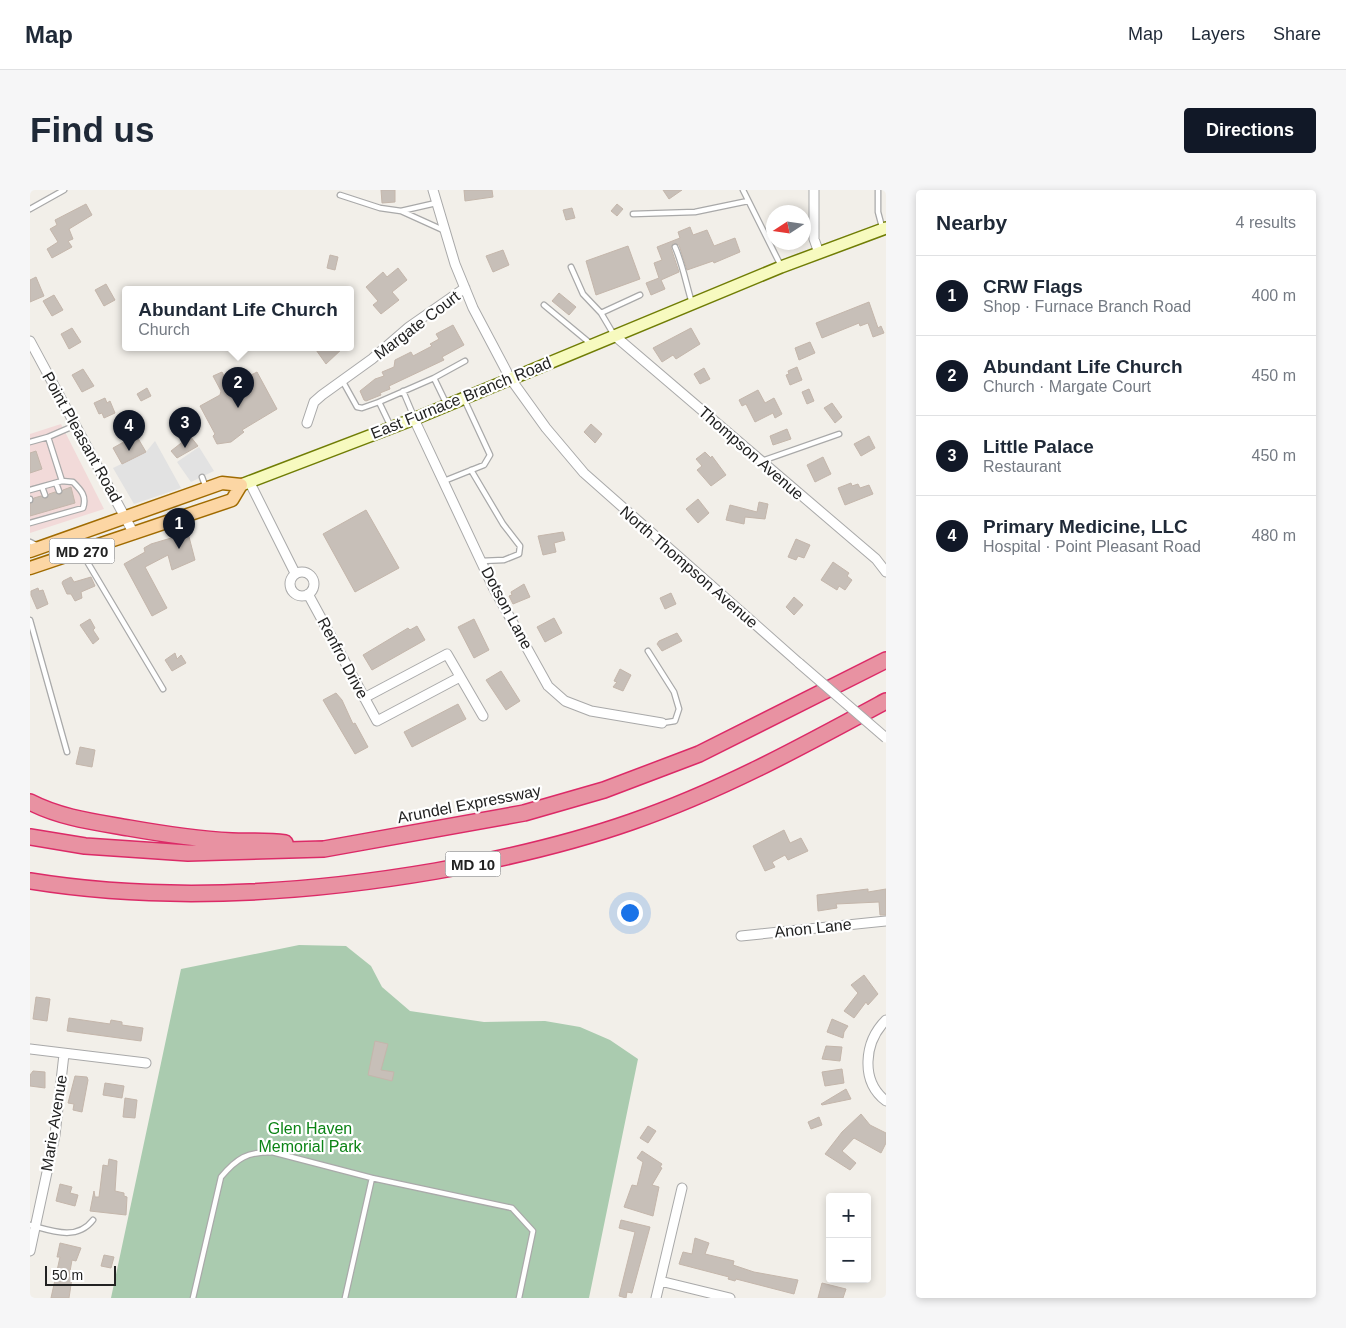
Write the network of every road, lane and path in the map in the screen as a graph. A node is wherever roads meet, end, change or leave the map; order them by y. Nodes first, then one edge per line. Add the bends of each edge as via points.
1 (64, 190) edge
2 (433, 190) edge
3 (743, 190) edge
4 (814, 190) edge
5 (878, 190) edge
6 (340, 195) dead end
7 (748, 201) junction
8 (436, 203) junction
9 (30, 209) edge
10 (401, 211) junction
11 (633, 214) dead end
12 (884, 228) edge
13 (445, 230) junction
14 (675, 247) dead end
15 (819, 253) junction
16 (571, 267) dead end
17 (781, 267) junction
18 (465, 288) junction
19 (640, 295) dead end
20 (544, 305) dead end
21 (693, 305) junction
22 (601, 312) junction
23 (615, 336) junction
24 (31, 344) edge
25 (592, 345) junction
26 (466, 361) dead end
27 (434, 378) junction
28 (510, 378) junction
29 (342, 380) junction
30 (403, 391) junction
31 (463, 398) junction
32 (378, 402) junction
33 (447, 405) junction
34 (414, 419) junction
35 (307, 423) dead end
36 (76, 425) junction
37 (391, 427) junction
38 (839, 434) dead end
39 (48, 437) junction
40 (30, 442) edge
41 (761, 461) junction
42 (471, 470) junction
43 (62, 481) junction
44 (444, 481) junction
45 (56, 483) junction
46 (245, 483) junction
47 (42, 487) junction
48 (30, 490) edge
49 (59, 491) dead end
50 (45, 495) dead end
51 (65, 506) dead end
52 (50, 510) dead end
53 (67, 512) junction
54 (36, 514) dead end
55 (52, 517) junction
56 (126, 518) junction
57 (37, 521) junction
58 (30, 523) edge
59 (134, 534) junction
60 (34, 547) edge
61 (82, 551) junction
62 (481, 561) junction
63 (30, 568) edge
64 (886, 572) edge
65 (295, 573) junction
66 (308, 594) junction
67 (30, 620) edge
68 (648, 652) dead end
69 (886, 660) edge
70 (460, 677) junction
71 (163, 688) dead end
72 (364, 698) junction
73 (886, 701) edge
74 (483, 716) dead end
75 (662, 723) joint
76 (886, 738) edge
77 (67, 752) dead end
78 (30, 802) edge
79 (30, 837) edge
80 (324, 849) junction
81 (30, 881) edge
82 (886, 921) edge
83 (741, 936) dead end
84 (886, 1020) edge
85 (30, 1049) edge
86 (64, 1054) junction
87 (146, 1063) dead end
88 (886, 1101) edge
89 (372, 1178) junction
90 (682, 1188) dead end
91 (93, 1220) dead end
92 (32, 1226) edge
93 (30, 1250) edge
94 (660, 1281) junction
95 (193, 1298) edge
96 (345, 1298) edge
97 (519, 1298) edge
98 (656, 1298) edge
99 (730, 1298) edge

1 - 9 lane
2 - 8 street, North Thompson Avenue
3 - 7 lane
4 - 15 street via 814,238
5 - 12 lane via 878,212
6 - 10 lane
7 - 11 lane via 695,212
7 - 17 lane
8 - 10 lane
8 - 13 street, North Thompson Avenue
10 - 13 lane
12 - 15 main road, East Furnace Branch Road / MD 270
13 - 18 street, North Thompson Avenue
14 - 21 lane
15 - 17 main road, East Furnace Branch Road / MD 270
16 - 22 lane via 583,294
17 - 21 main road, East Furnace Branch Road / MD 270
18 - 28 street, North Thompson Avenue
18 - 29 street, Margate Court
19 - 22 lane
20 - 25 lane
21 - 23 main road, East Furnace Branch Road / MD 270
22 - 23 lane
23 - 25 main road, East Furnace Branch Road / MD 270
23 - 41 street, Thompson Avenue
24 - 36 street, Point Pleasant Road
25 - 28 main road, East Furnace Branch Road / MD 270
26 - 27 lane
27 - 30 lane
27 - 33 lane
28 - 31 main road, East Furnace Branch Road / MD 270
28 - 76 street, North Thompson Avenue, bridge via 584,474
29 - 32 lane via 357,407
29 - 35 street, Margate Court via 314,402
30 - 32 lane
30 - 34 lane
31 - 33 main road, East Furnace Branch Road / MD 270
31 - 42 lane via 490,454 484,465
32 - 37 lane
33 - 34 main road, East Furnace Branch Road / MD 270
34 - 37 main road, East Furnace Branch Road / MD 270
34 - 44 street, Dotson Lane
36 - 39 lane
36 - 56 street, Point Pleasant Road
37 - 46 main road, East Furnace Branch Road / MD 270
38 - 41 lane
39 - 40 lane
39 - 43 lane
41 - 64 street, Thompson Avenue via 876,559
42 - 44 lane
42 - 62 lane via 520,546 519,554 504,560
43 - 45 lane
43 - 53 lane via 72,482 81,490 85,501 83,508
44 - 62 street, Dotson Lane
45 - 47 lane
45 - 49 lane
46 - 56 main road, East Furnace Branch Road / MD 270 via 204,483
46 - 59 main road, MD 270 via 232,500
46 - 65 street
47 - 48 lane
47 - 50 lane
51 - 53 lane
52 - 55 lane
53 - 55 lane
54 - 57 lane
55 - 57 lane
56 - 59 street, Point Pleasant Road
56 - 60 main road, East Furnace Branch Road / MD 270
57 - 58 lane
59 - 61 main road, MD 270
61 - 63 main road, MD 270
61 - 71 lane
62 - 75 street, Dotson Lane via 548,686 565,701 591,711
65 - 66 street via 290,579 290,587 301,596
65 - 66 street, Renfro Drive via 303,571 310,574 313,588
66 - 72 street, Renfro Drive
67 - 77 lane
68 - 75 lane via 674,692 679,709 674,722
69 - 80 highway, Arundel Expressway / MD 10 via 699,754 604,790 524,813
70 - 72 street via 447,654
70 - 72 street, Renfro Drive via 377,722
70 - 74 street
73 - 81 highway, MD 10 via 774,762 690,799 631,822 522,855 391,879 232,894 121,891
78 - 80 highway via 83,821 172,835 234,841 266,840
79 - 80 highway, Arundel Expressway / MD 10 via 85,846 188,852
82 - 83 street, Anon Lane
84 - 88 street via 870,1044 868,1060 873,1085
85 - 86 street
86 - 87 street
86 - 92 street, Marie Avenue via 55,1134
89 - 95 lane via 272,1152 255,1152 234,1161 221,1177
89 - 96 lane
89 - 97 lane via 512,1208 533,1231
90 - 94 street
91 - 92 lane via 87,1228 76,1233
92 - 93 street, Marie Avenue
94 - 98 street
94 - 99 street

